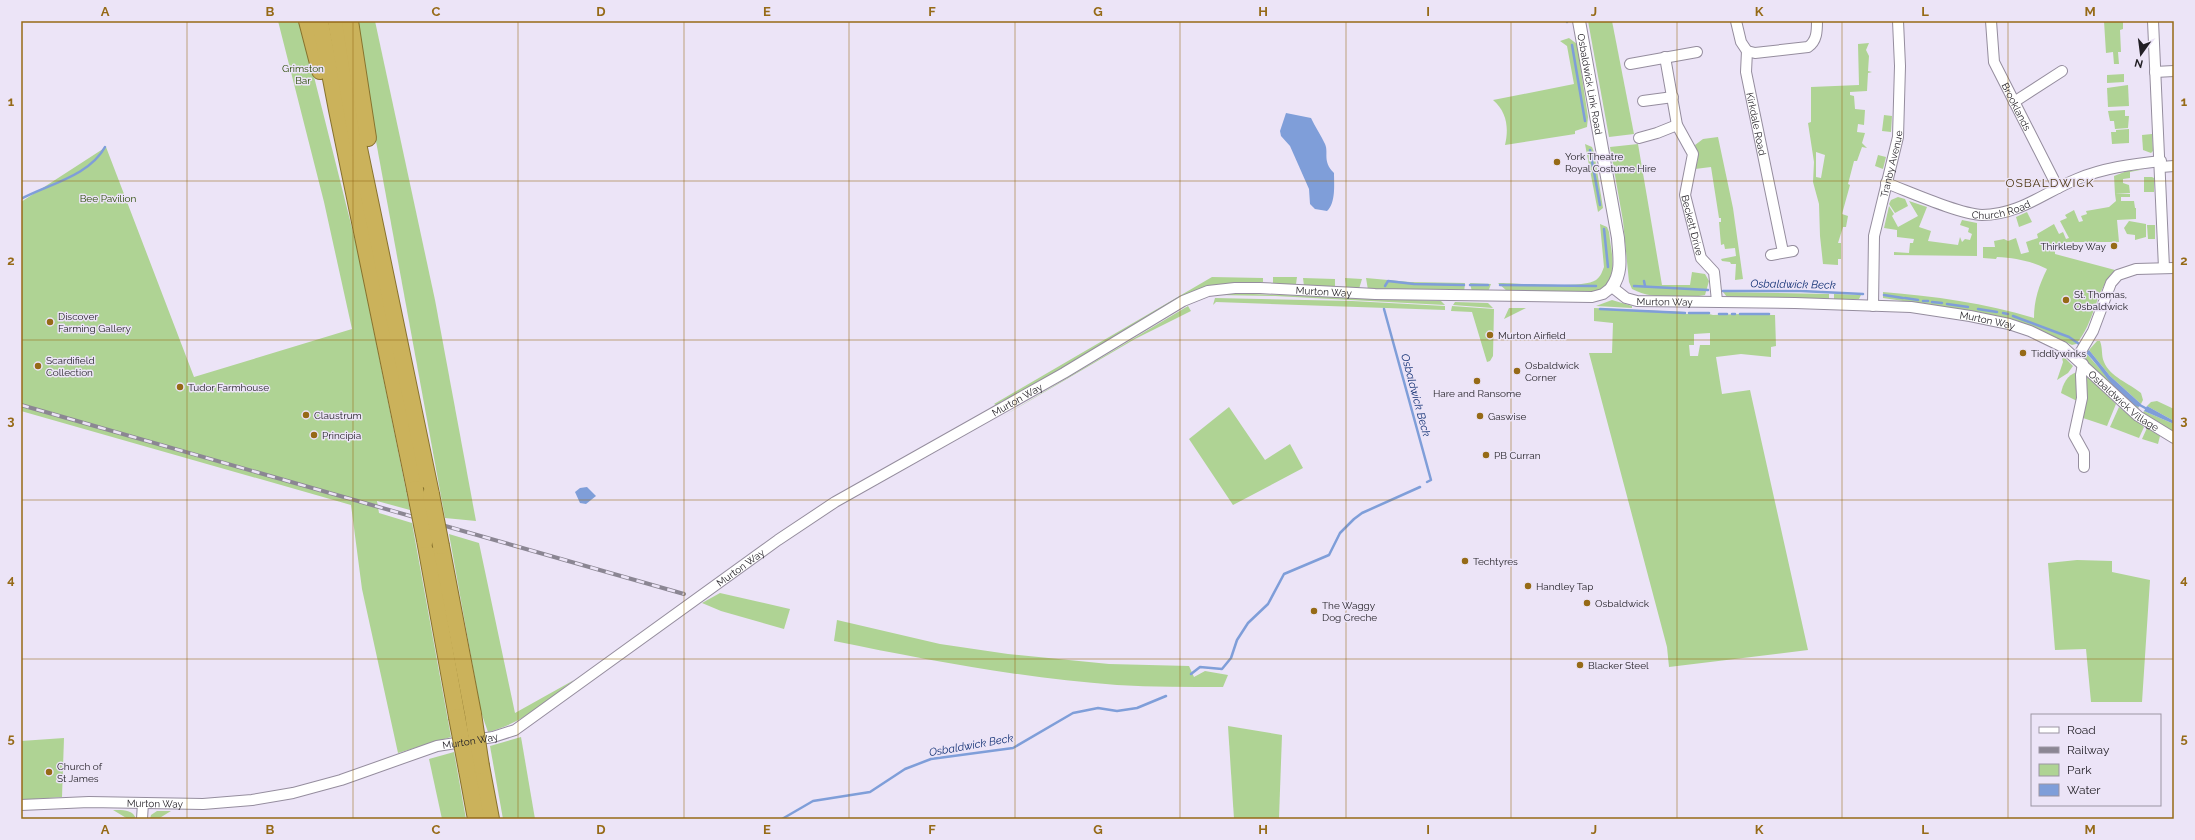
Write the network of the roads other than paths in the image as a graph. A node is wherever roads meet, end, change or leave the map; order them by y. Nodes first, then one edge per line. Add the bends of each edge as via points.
1 (307, 21) edge
2 (320, 21) edge
3 (336, 21) edge
4 (350, 21) edge
5 (1580, 21) edge
6 (1736, 21) edge
7 (1817, 21) edge
8 (1898, 21) edge
9 (1991, 21) edge
10 (2153, 21) edge
11 (1696, 52) dead end
12 (1747, 52) junction
13 (1665, 57) junction
14 (1630, 64) dead end
15 (2062, 71) dead end
16 (2174, 71) edge
17 (2155, 72) junction
18 (1672, 97) junction
19 (1643, 101) dead end
20 (2014, 102) junction
21 (337, 110) junction
22 (1677, 125) junction
23 (1639, 138) dead end
24 (2161, 164) junction
25 (2174, 166) edge
26 (1886, 184) junction
27 (2058, 188) junction
28 (372, 205) junction
29 (1771, 255) dead end
30 (2169, 268) edge
31 (1612, 287) junction
32 (1717, 294) junction
33 (1873, 302) junction
34 (2080, 358) junction
35 (2174, 438) edge
36 (2084, 468) dead end
37 (465, 716) junction
38 (474, 768) junction
39 (143, 803) junction
40 (21, 805) edge
41 (142, 819) edge
42 (476, 819) edge
43 (491, 819) edge

1 - 21 highway via 321,75
2 - 21 highway
3 - 28 highway via 355,129
4 - 28 highway via 369,147
5 - 31 street, Osbaldwick Link Road via 1618,238 1620,266 1618,279
6 - 12 street via 1741,42
7 - 12 street via 1813,44 1804,49
8 - 26 street, Tranby Avenue via 1898,137
9 - 20 street, Brooklands via 1994,62
10 - 17 street
11 - 13 street
12 - 29 street, Kirkdale Road via 1746,72 1788,252
13 - 14 street
13 - 18 street, Beckett Drive
15 - 20 street
16 - 17 street
17 - 24 street
18 - 19 street
18 - 22 street, Beckett Drive
20 - 27 street, Brooklands
21 - 37 highway, bridge via 425,540
22 - 23 street via 1657,134
22 - 32 street, Beckett Drive via 1693,154 1686,185 1687,205 1701,258 1714,272
24 - 25 street, Church Road
24 - 27 street, Church Road via 2128,165 2104,170
24 - 30 street
26 - 27 street, Church Road via 1968,213 1981,215 2008,211 2040,199
26 - 33 street, Tranby Avenue via 1874,236
28 - 37 highway, bridge via 441,546
30 - 34 street via 2131,270 2114,278
31 - 32 street, Murton Way via 1631,300
31 - 39 street, Murton Way via 1603,294 1592,297 1383,294 1260,288 1208,291 1183,301 1064,373 835,502 772,544 515,730 493,737 437,746 341,780 293,793 225,803
32 - 33 street, Murton Way
33 - 34 street, Murton Way via 1929,309 2009,324 2053,341
34 - 35 street, Osbaldwick Village via 2138,416
34 - 36 street via 2082,398 2074,435 2084,453
37 - 38 highway, bridge
38 - 42 highway
38 - 43 highway
39 - 40 street, Murton Way
39 - 41 street

